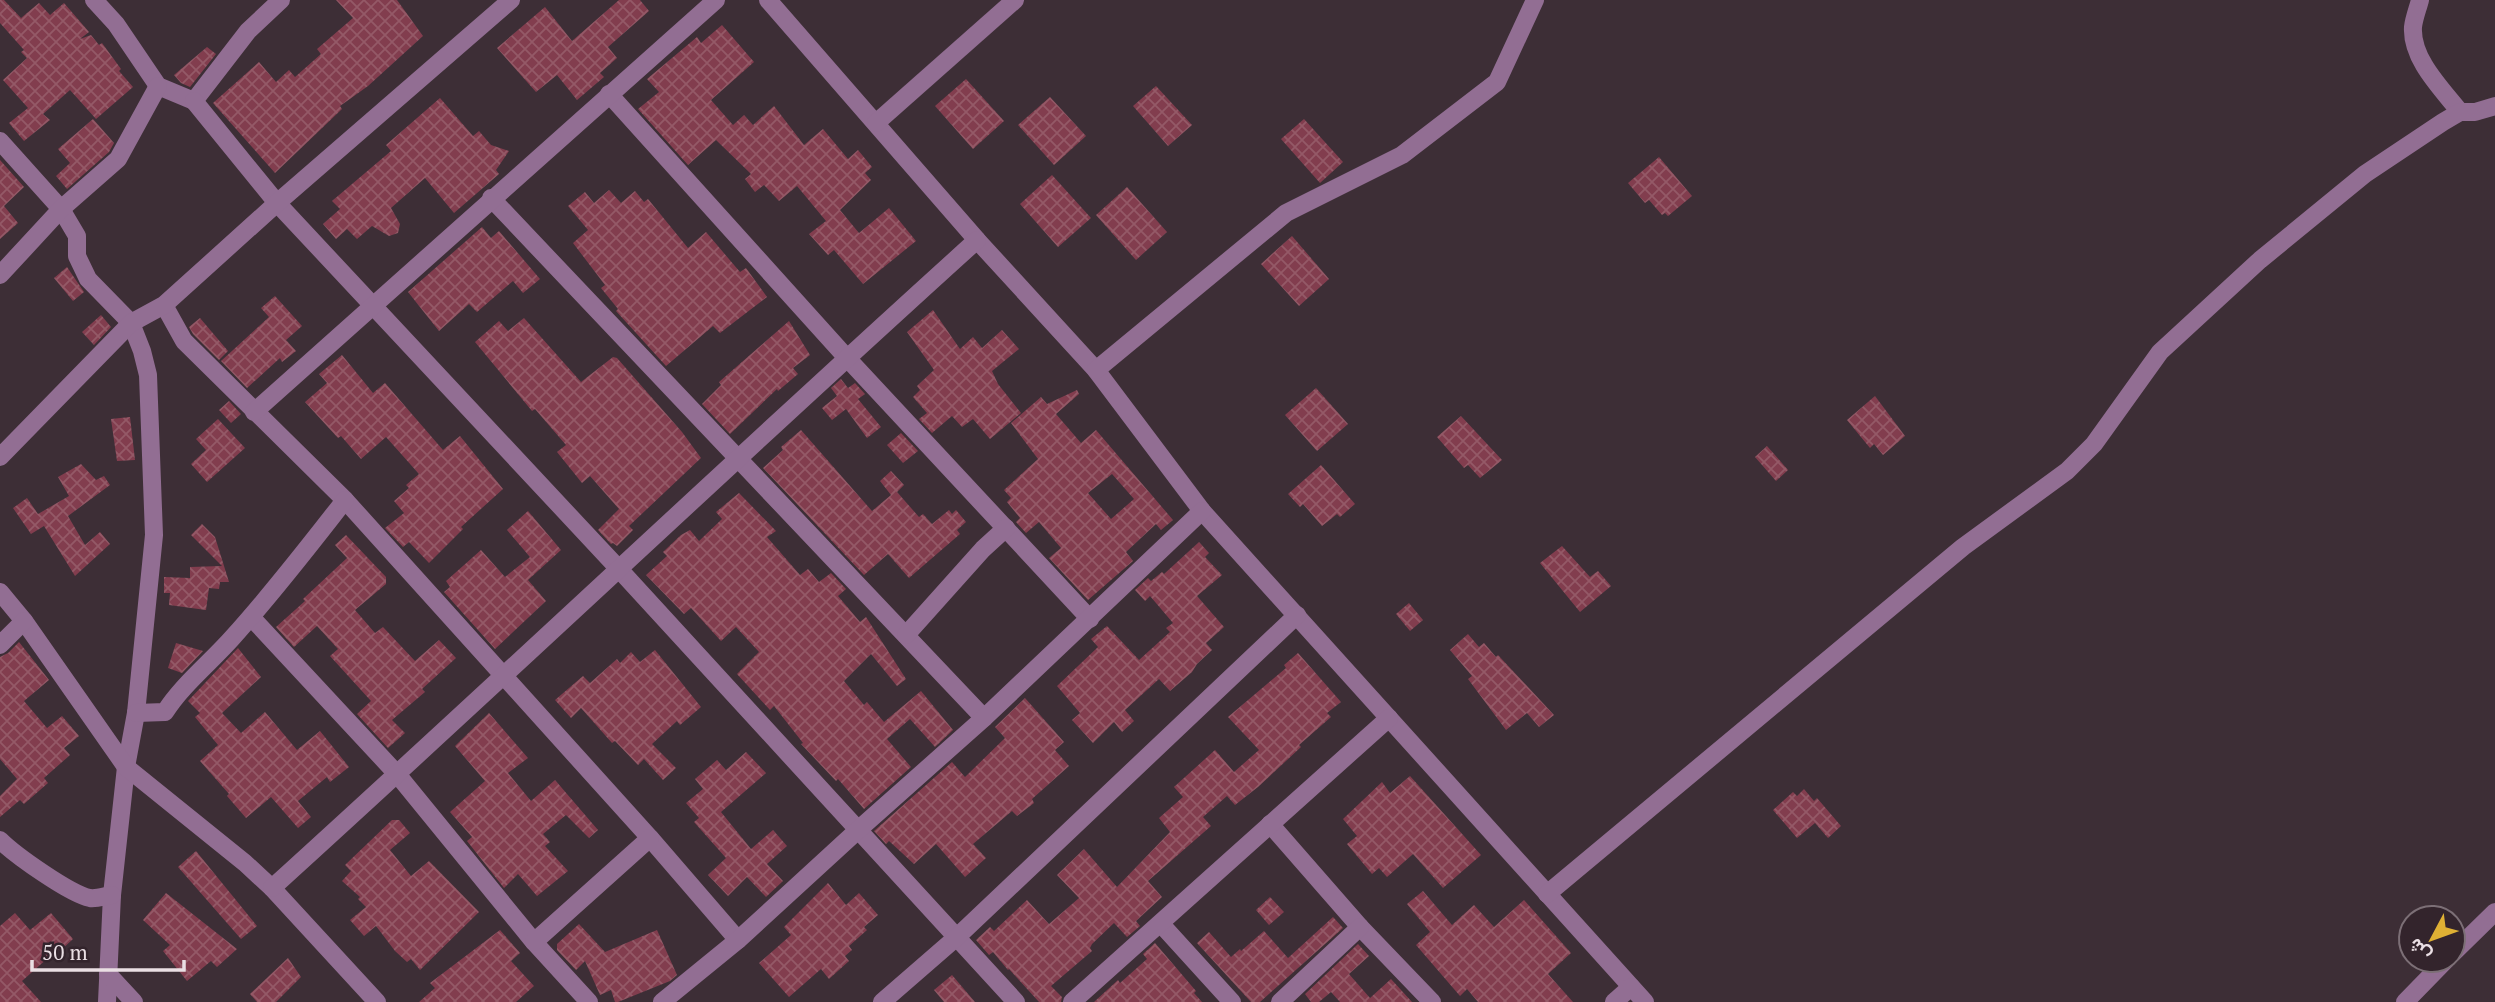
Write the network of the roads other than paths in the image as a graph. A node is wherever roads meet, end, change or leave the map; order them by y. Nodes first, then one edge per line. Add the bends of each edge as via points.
1 (94, 0) edge
2 (281, 0) edge
3 (511, 0) edge
4 (716, 0) edge
5 (768, 0) edge
6 (1015, 0) edge
7 (1535, 0) edge
8 (2420, 0) edge
9 (158, 86) junction
10 (609, 94) junction
11 (194, 101) junction
12 (2495, 106) edge
13 (2460, 112) junction
14 (876, 123) junction
15 (0, 141) edge
16 (491, 198) junction
17 (277, 203) junction
18 (61, 209) junction
19 (978, 240) junction
20 (0, 275) edge
21 (164, 305) junction
22 (373, 307) junction
23 (131, 323) junction
24 (847, 358) junction
25 (1096, 370) junction
26 (254, 412) junction
27 (0, 457) edge
28 (738, 457) junction
29 (345, 499) junction
30 (1202, 511) junction
31 (1006, 528) junction
32 (618, 568) junction
33 (0, 592) edge
34 (1297, 615) junction
35 (251, 617) junction
36 (1090, 619) junction
37 (24, 621) junction
38 (906, 635) junction
39 (0, 645) edge
40 (505, 677) junction
41 (136, 713) junction
42 (984, 718) junction
43 (1389, 718) junction
44 (126, 767) junction
45 (397, 774) junction
46 (1270, 824) junction
47 (858, 830) junction
48 (650, 838) junction
49 (0, 840) edge
50 (272, 888) junction
51 (1546, 894) junction
52 (112, 895) junction
53 (2495, 912) edge
54 (1161, 924) junction
55 (1360, 927) junction
56 (958, 936) junction
57 (2467, 939) edge
58 (738, 940) junction
59 (534, 942) junction
60 (108, 974) junction
61 (2432, 974) edge
62 (1631, 987) junction
63 (107, 1002) edge
64 (134, 1002) edge
65 (377, 1002) edge
66 (589, 1002) edge
67 (662, 1002) edge
68 (882, 1002) edge
69 (1016, 1002) edge
70 (1072, 1002) edge
71 (1232, 1002) edge
72 (1280, 1002) edge
73 (1432, 1002) edge
74 (1614, 1002) edge
75 (1645, 1002) edge
76 (2405, 1002) edge

1 - 9 street
2 - 11 street via 248,31
3 - 17 street
4 - 10 street
5 - 14 street
6 - 14 street
7 - 25 street via 1497,82 1402,155 1286,213
8 - 13 street via 2413,28 2417,49
9 - 11 street
9 - 18 street via 118,159
10 - 16 street
10 - 24 street
11 - 17 street
12 - 13 street
13 - 51 street via 2365,174 2260,260 2160,352 2094,444 2067,471 1963,547
14 - 19 street
15 - 18 street
16 - 22 street
16 - 28 street
17 - 21 street
17 - 22 street
18 - 20 street
18 - 23 street via 76,236 77,256 88,279
19 - 24 street
19 - 25 street
21 - 23 street
21 - 26 street via 184,341
22 - 26 street
22 - 32 street
23 - 27 street
23 - 41 street via 148,375 154,535
24 - 28 street
24 - 31 street
25 - 30 street
26 - 29 street
28 - 32 street
28 - 38 street
29 - 35 street
29 - 40 street
30 - 34 street
30 - 36 street
31 - 36 street
31 - 38 street
32 - 40 street
32 - 47 street
33 - 37 street
34 - 43 street
34 - 56 street
35 - 41 street via 165,712
35 - 45 street
36 - 42 street
37 - 39 street
37 - 44 street
38 - 42 street
40 - 45 street
40 - 48 street
41 - 44 street
42 - 47 street
43 - 46 street
43 - 51 street
44 - 50 street
44 - 52 street
45 - 50 street
45 - 59 street
46 - 54 street
46 - 55 street
47 - 56 street
47 - 58 street
48 - 58 street
48 - 59 street
49 - 52 street via 73,891 91,898
50 - 65 street
51 - 62 street
52 - 60 street
53 - 57 street
54 - 70 street
54 - 71 street
55 - 72 street
55 - 73 street
56 - 68 street
56 - 69 street
58 - 67 street
59 - 66 street
60 - 63 street
60 - 64 street
61 - 76 street
62 - 74 street
62 - 75 street

